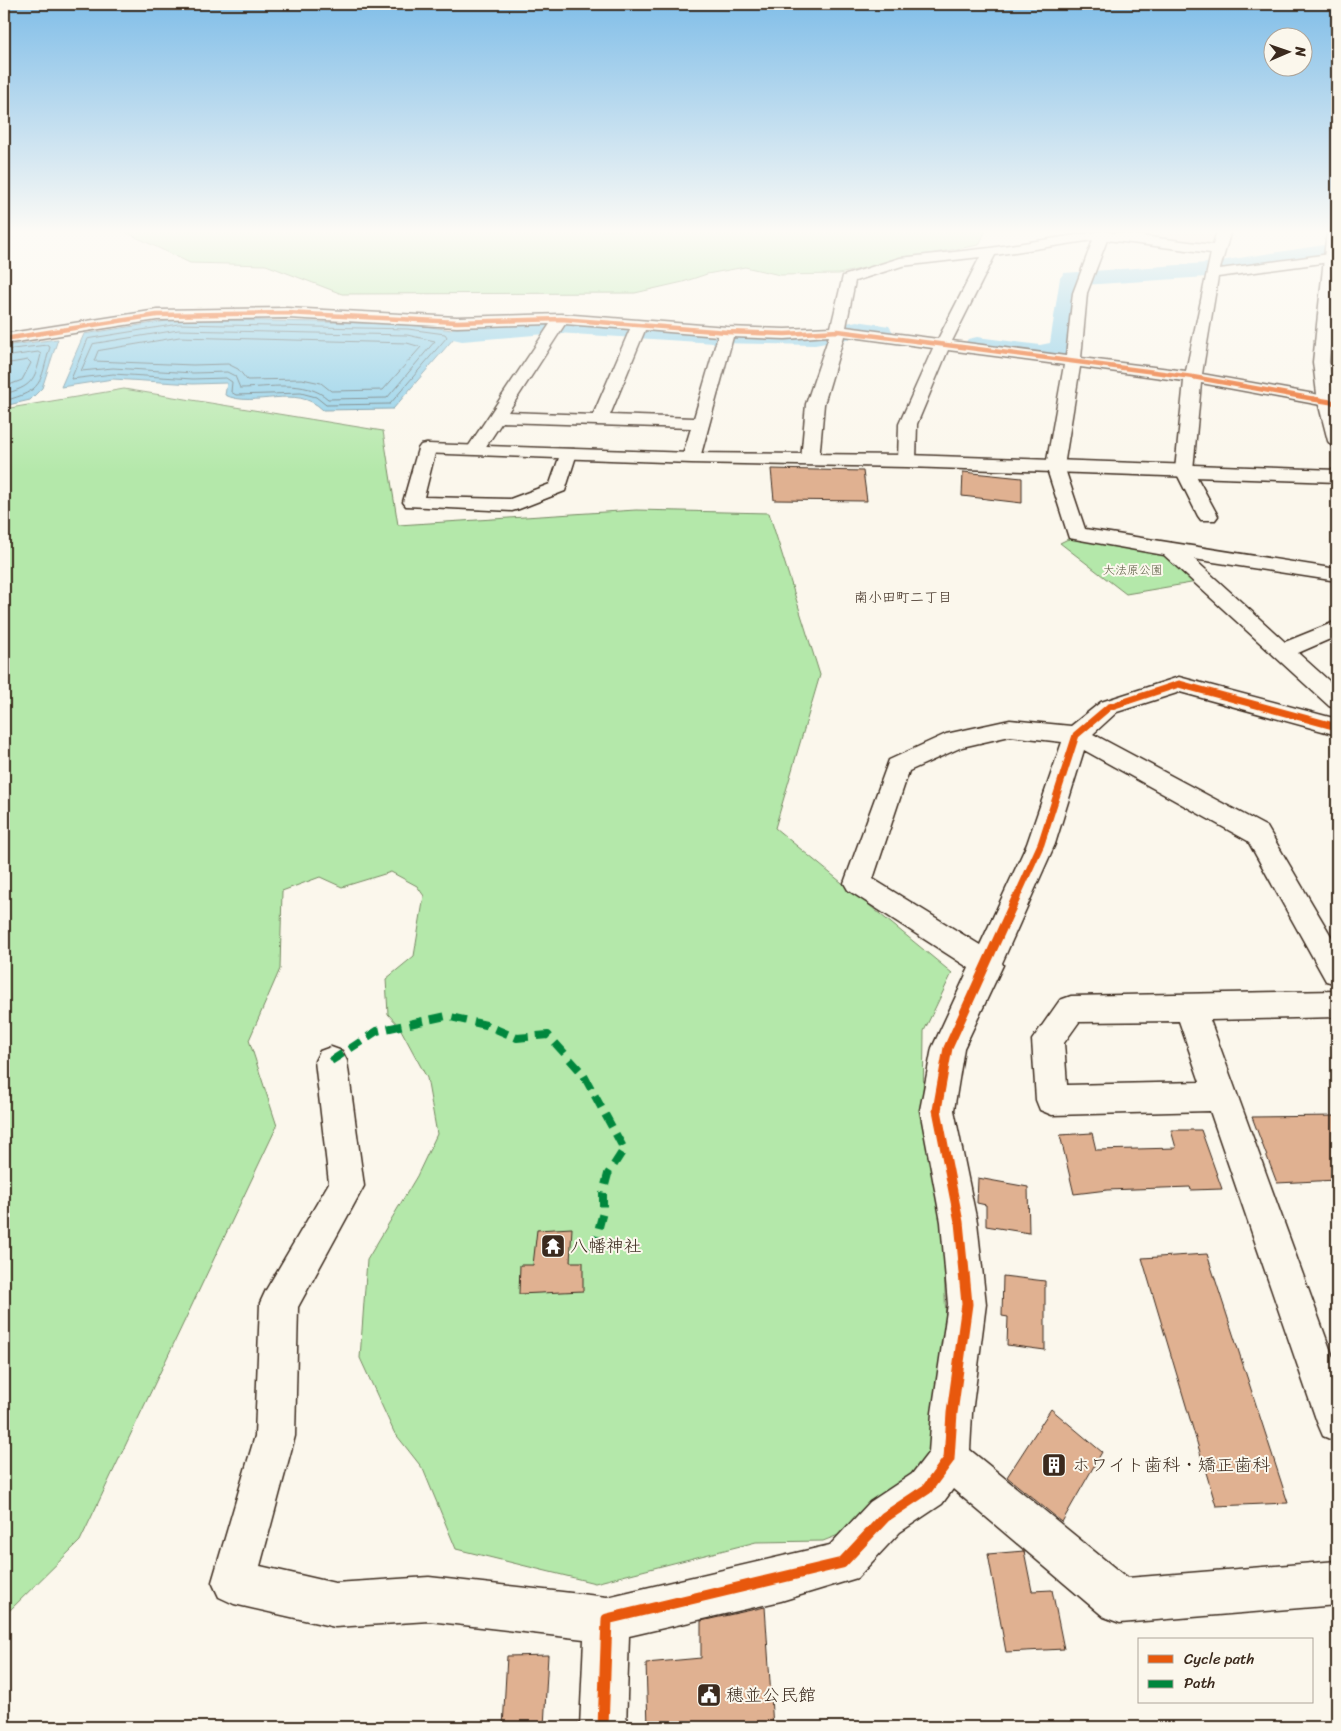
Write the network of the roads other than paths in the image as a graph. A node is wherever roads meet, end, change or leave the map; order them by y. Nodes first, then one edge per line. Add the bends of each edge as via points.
1 (842, 311) edge
2 (960, 311) edge
3 (1078, 311) edge
4 (1205, 311) edge
5 (1332, 311) edge
6 (561, 319) junction
7 (639, 325) junction
8 (838, 331) junction
9 (727, 332) junction
10 (4, 339) edge
11 (1330, 342) edge
12 (943, 344) junction
13 (1072, 361) junction
14 (1193, 377) junction
15 (1332, 402) edge
16 (496, 417) junction
17 (599, 420) junction
18 (701, 423) junction
19 (1337, 441) edge
20 (475, 450) junction
21 (568, 453) junction
22 (691, 458) junction
23 (810, 460) junction
24 (907, 461) junction
25 (1055, 466) junction
26 (1184, 470) junction
27 (1337, 476) edge
28 (1208, 516) dead end
29 (1171, 550) junction
30 (1313, 573) junction
31 (1337, 575) edge
32 (1337, 596) edge
33 (1337, 628) edge
34 (1283, 652) junction
35 (1337, 702) edge
36 (1337, 727) edge
37 (1076, 735) junction
38 (988, 965) junction
39 (1337, 972) edge
40 (1337, 1004) edge
41 (1190, 1008) junction
42 (331, 1060) dead end
43 (1221, 1096) junction
44 (1337, 1422) edge
45 (949, 1459) junction
46 (1337, 1583) edge
47 (607, 1619) junction
48 (603, 1727) edge

1 - 8 street
2 - 12 street
3 - 13 street
4 - 14 street
5 - 11 street
6 - 7 street
6 - 10 street via 457,322 287,313 182,314
6 - 16 street
7 - 9 street
7 - 17 street
8 - 9 street via 785,334
8 - 12 street
8 - 23 street via 815,404
9 - 18 street
11 - 15 street via 1321,362
12 - 13 street
12 - 24 street via 908,424
13 - 14 street
13 - 25 street
14 - 15 street
14 - 26 street
15 - 19 street
16 - 17 street
16 - 20 street
17 - 18 street
18 - 22 street
20 - 21 street
20 - 21 street via 427,449 412,502 512,505 558,487
21 - 22 street
22 - 23 street
23 - 24 street
24 - 25 street
25 - 26 street
25 - 29 street via 1076,534
26 - 27 street
26 - 28 street
29 - 30 street
29 - 34 street
30 - 31 street
30 - 32 street
33 - 34 street
34 - 35 street
36 - 37 street via 1179,684 1109,707
37 - 38 street via 1041,844
37 - 38 street via 1010,728 955,740 898,766 858,883
37 - 39 street via 1258,834
38 - 45 street via 948,1048 937,1110 959,1222 967,1304
40 - 41 street
41 - 43 street
41 - 43 street via 1071,1009 1048,1040 1052,1100
42 - 47 street via 347,1186 279,1303 275,1436 234,1582 335,1605 429,1598
43 - 44 street
45 - 46 street via 1120,1601
45 - 47 street via 927,1489 885,1517 842,1563
47 - 48 street

